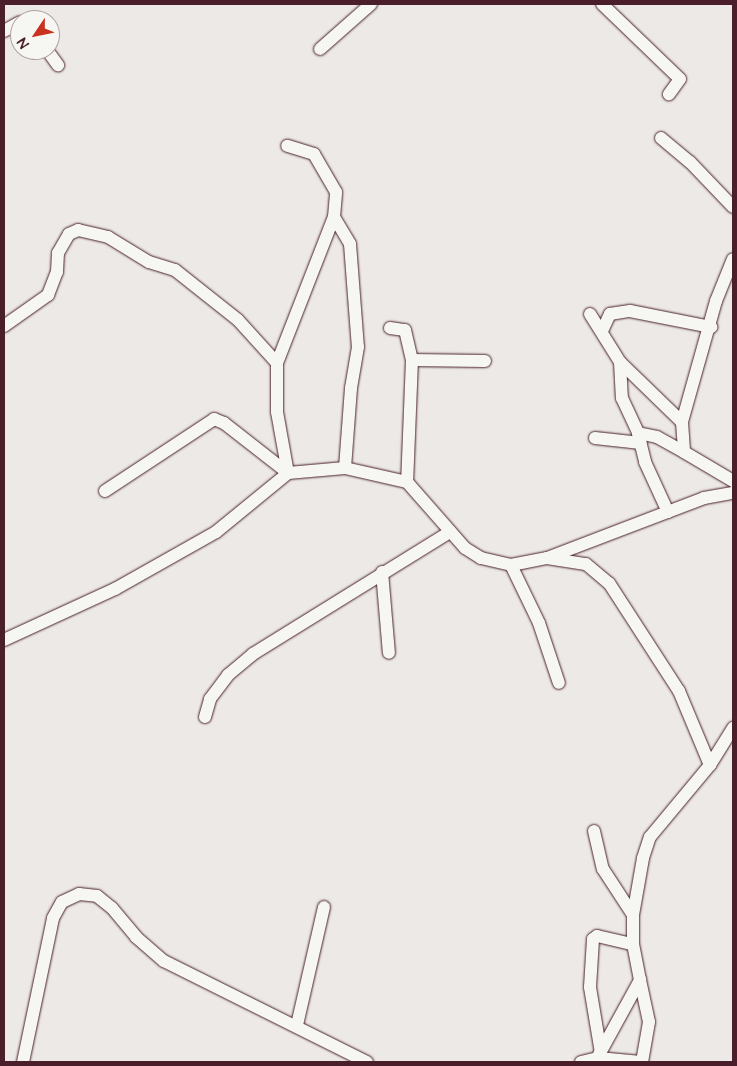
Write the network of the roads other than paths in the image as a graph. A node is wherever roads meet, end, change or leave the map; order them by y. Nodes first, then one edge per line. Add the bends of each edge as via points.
1 (370, 4) edge
2 (602, 4) edge
3 (320, 49) dead end
4 (54, 60) edge
5 (58, 65) dead end
6 (669, 94) dead end
7 (662, 138) dead end
8 (287, 146) dead end
9 (733, 206) edge
10 (334, 217) junction
11 (733, 259) edge
12 (590, 314) dead end
13 (4, 326) edge
14 (710, 326) junction
15 (390, 328) dead end
16 (602, 331) junction
17 (412, 360) junction
18 (486, 361) dead end
19 (620, 362) junction
20 (277, 364) junction
21 (682, 422) junction
22 (595, 438) dead end
23 (639, 438) junction
24 (684, 452) junction
25 (345, 468) junction
26 (288, 473) junction
27 (733, 481) edge
28 (407, 482) junction
29 (105, 491) dead end
30 (733, 493) edge
31 (668, 512) junction
32 (450, 532) junction
33 (547, 558) junction
34 (511, 565) junction
35 (382, 572) junction
36 (4, 640) edge
37 (389, 653) dead end
38 (559, 683) dead end
39 (205, 717) dead end
40 (733, 728) edge
41 (710, 764) junction
42 (594, 830) dead end
43 (324, 907) dead end
44 (633, 916) junction
45 (633, 944) junction
46 (640, 980) junction
47 (296, 1025) junction
48 (598, 1058) edge
49 (23, 1062) edge
50 (367, 1062) edge
51 (581, 1062) edge
52 (641, 1062) edge

1 - 3 street
2 - 6 street via 680,79
4 - 5 street
7 - 9 street
8 - 10 street via 314,154 336,192
10 - 20 street
10 - 25 street via 350,244 358,347 351,388
11 - 14 street
12 - 16 street
13 - 20 street via 48,295 54,286 58,253 69,234 78,230 108,237 149,262 175,270 238,320
14 - 16 street via 630,311 610,314
14 - 21 street
15 - 17 street via 405,330
16 - 19 street
17 - 18 street
17 - 28 street
19 - 21 street
19 - 23 street via 622,398
20 - 26 street via 277,412
21 - 24 street
22 - 23 street
23 - 24 street via 657,437
23 - 31 street via 645,462
24 - 27 street
25 - 26 street
25 - 28 street
26 - 29 street via 224,422 214,419
26 - 36 street via 216,532 115,589
28 - 32 street
30 - 31 street via 704,498
31 - 33 street
32 - 34 street via 465,548 481,558
32 - 35 street
33 - 34 street
33 - 41 street via 586,564 609,583 679,691
34 - 38 street via 539,623
35 - 37 street
35 - 39 street via 253,654 228,675 210,699
40 - 41 street
41 - 44 street via 650,837
42 - 44 street via 603,869
43 - 47 street
44 - 45 street
45 - 46 street
45 - 48 street via 597,936 593,939 590,987
46 - 48 street
46 - 52 street via 649,1022
47 - 49 street via 164,962 136,937 112,908 97,896 79,894 62,902 53,918
47 - 50 street
48 - 51 street
48 - 52 street

